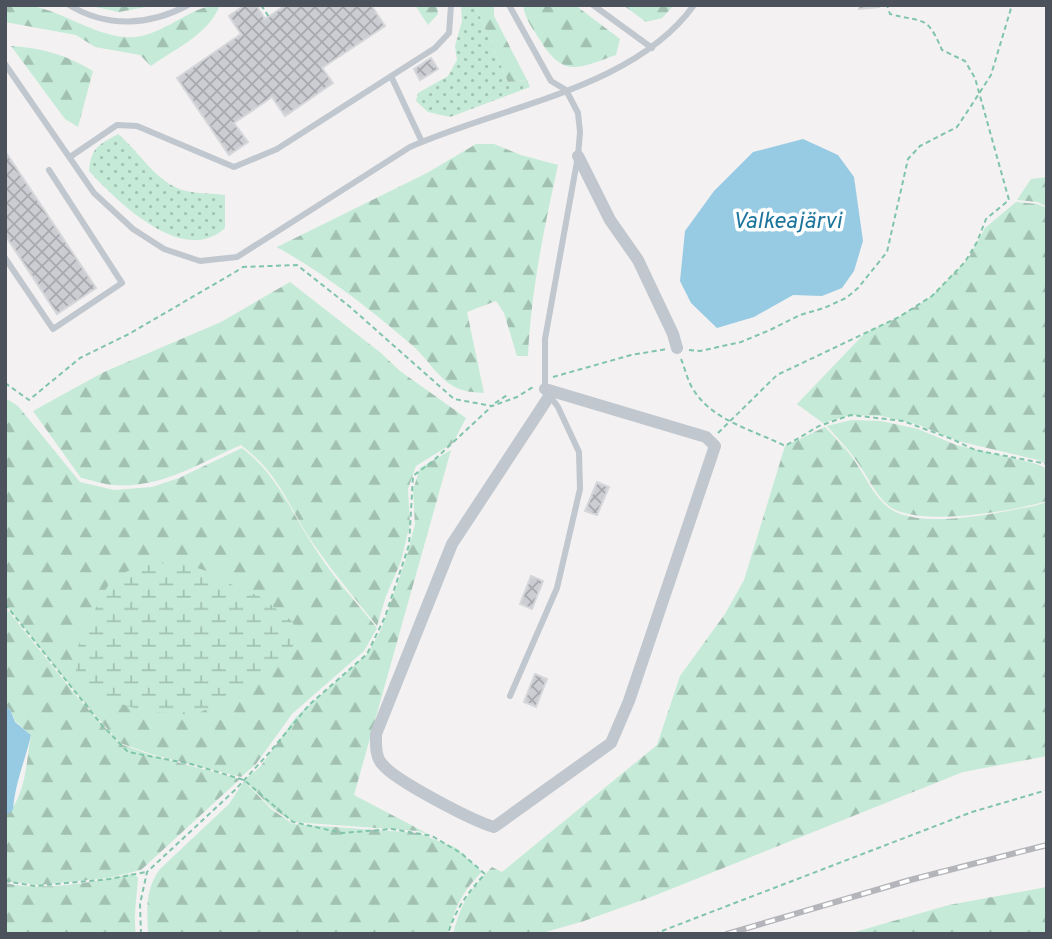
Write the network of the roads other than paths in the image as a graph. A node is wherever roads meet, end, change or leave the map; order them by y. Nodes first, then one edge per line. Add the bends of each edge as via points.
1 (69, 5) edge
2 (188, 5) edge
3 (451, 5) edge
4 (509, 5) edge
5 (593, 5) edge
6 (694, 5) edge
7 (652, 48) junction
8 (5, 64) edge
9 (391, 76) junction
10 (566, 90) junction
11 (422, 142) junction
12 (578, 156) junction
13 (70, 157) junction
14 (49, 170) dead end
15 (5, 258) edge
16 (677, 348) road end
17 (547, 388) junction
18 (510, 696) dead end

1 - 2 lane via 96,18 130,23 147,22
3 - 9 lane via 449,33 435,48
4 - 10 lane via 551,81
5 - 7 lane
6 - 7 lane via 682,23
7 - 10 lane via 615,71
8 - 13 lane
9 - 11 lane
9 - 13 lane via 277,149 234,167 137,126 117,125
10 - 11 lane
10 - 12 lane via 578,113
11 - 13 lane via 237,257 200,261 164,249 133,229 94,193
12 - 16 street via 610,220 638,261
12 - 17 lane via 545,339
14 - 15 lane via 121,283 53,329
17 - 17 street via 710,439 715,446 611,743 494,827 392,773 378,758 376,734 452,544
17 - 18 lane via 579,452 580,489 557,587

